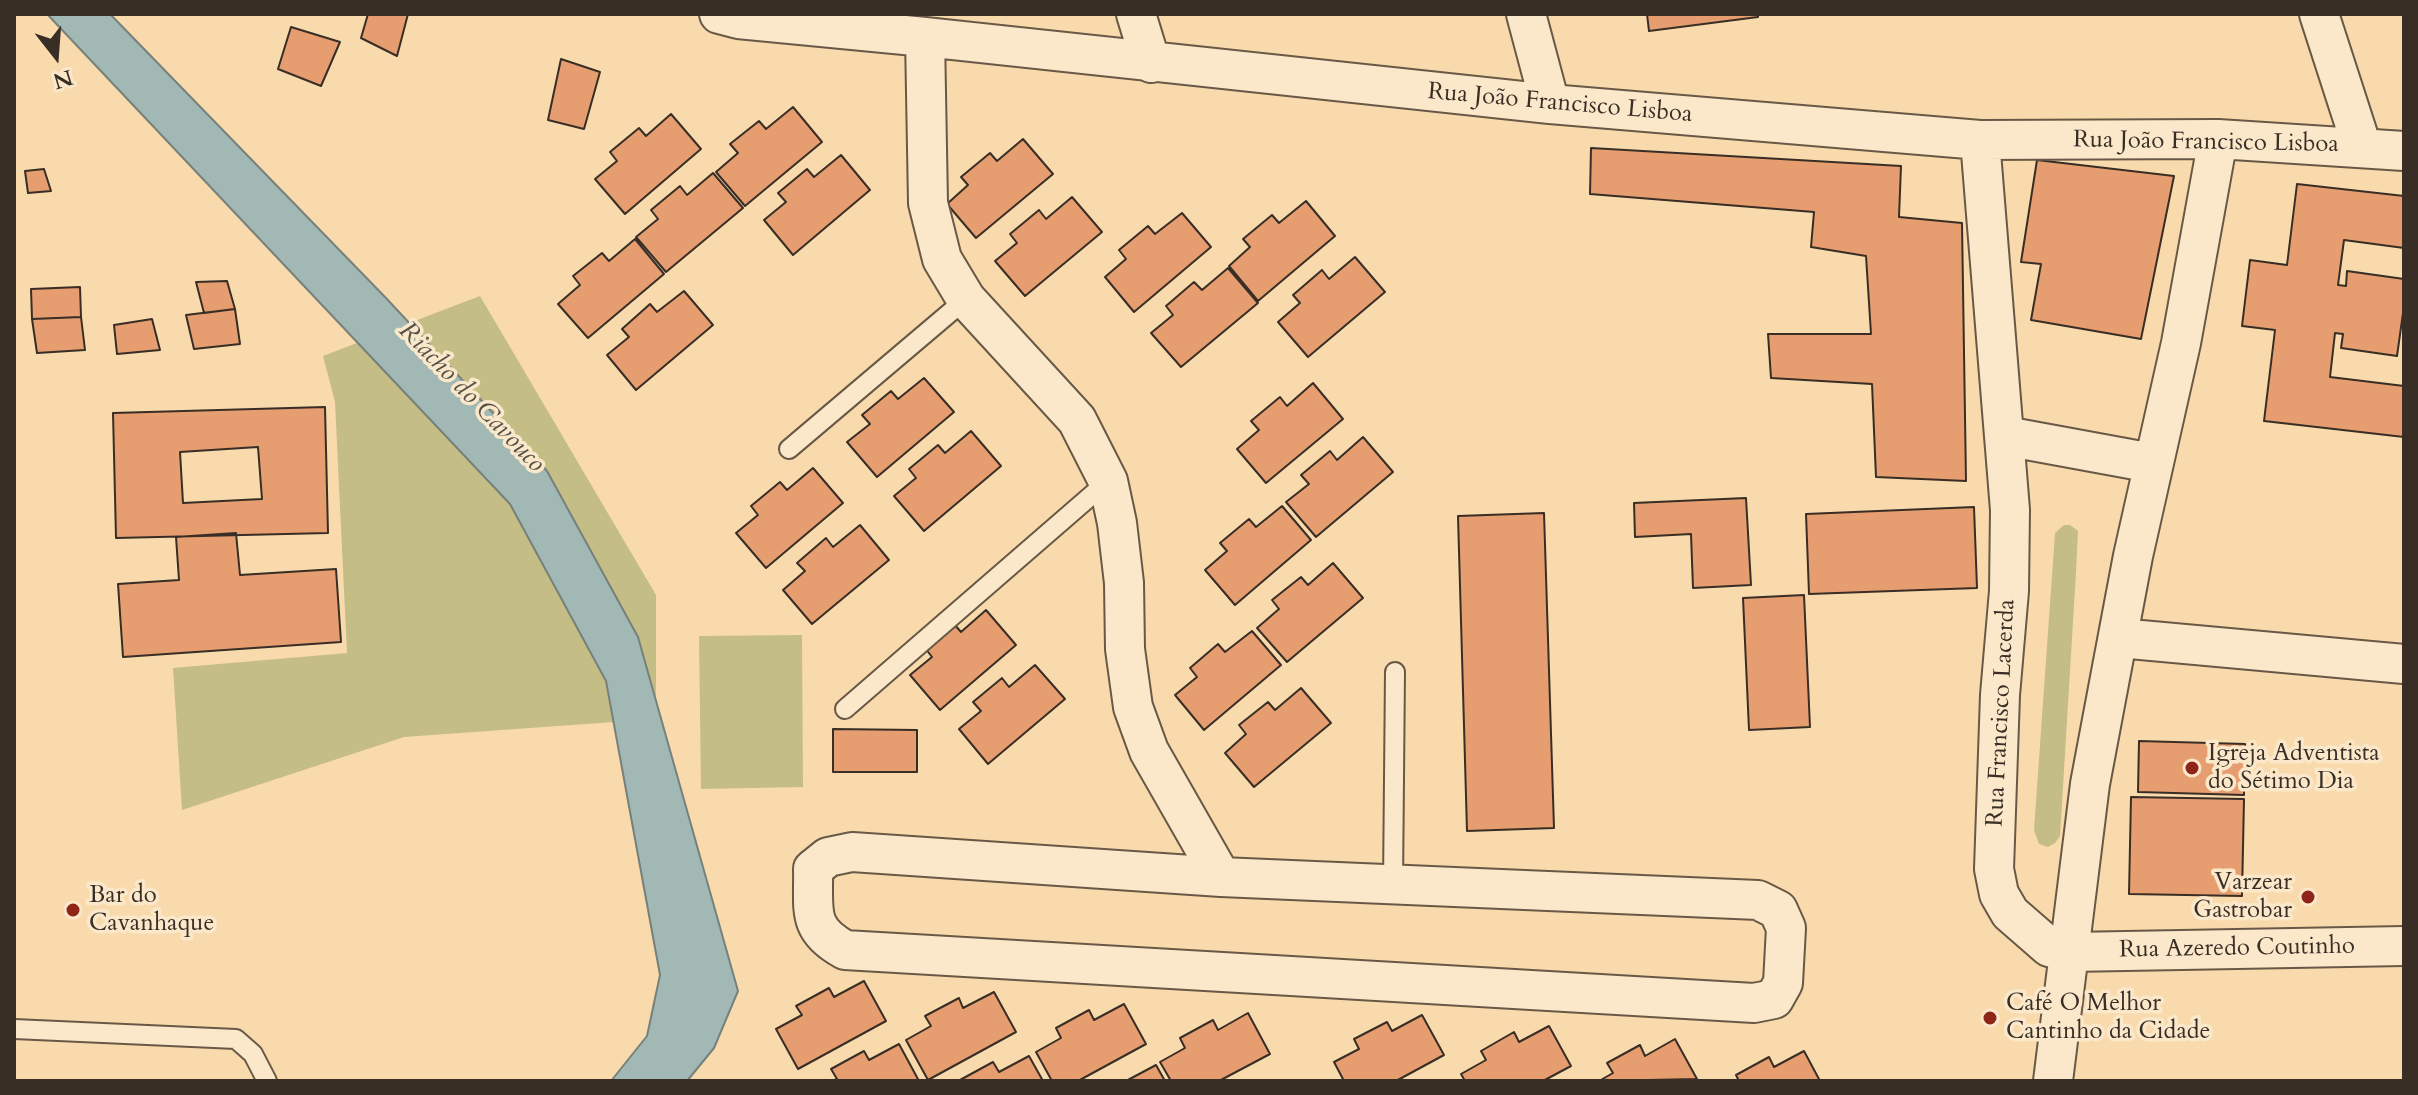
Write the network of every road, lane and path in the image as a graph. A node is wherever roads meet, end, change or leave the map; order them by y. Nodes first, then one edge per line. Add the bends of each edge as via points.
1 (1136, 14) edge
2 (1526, 14) edge
3 (2319, 14) edge
4 (731, 16) edge
5 (925, 37) junction
6 (1151, 63) junction
7 (1550, 104) junction
8 (2218, 139) junction
9 (1980, 140) junction
10 (2362, 147) junction
11 (2404, 151) edge
12 (966, 299) junction
13 (2005, 436) junction
14 (789, 449) dead end
15 (2152, 463) junction
16 (1108, 481) junction
17 (2119, 638) junction
18 (2404, 664) edge
19 (1395, 672) dead end
20 (845, 709) dead end
21 (1221, 877) junction
22 (1393, 884) junction
23 (2404, 946) edge
24 (2070, 952) junction
25 (14, 1029) edge
26 (267, 1081) edge
27 (2053, 1081) edge

1 - 6 street
2 - 7 street
3 - 10 street
4 - 5 street, Rua João Francisco Lisboa
5 - 6 street, Rua João Francisco Lisboa
5 - 12 street via 928,203 942,259
6 - 7 street, Rua João Francisco Lisboa
7 - 9 street, Rua João Francisco Lisboa
8 - 9 street, Rua João Francisco Lisboa
8 - 10 street, Rua João Francisco Lisboa
8 - 15 street via 2181,343
9 - 13 street, Rua Francisco Lacerda
10 - 11 street, Rua João Francisco Lisboa
12 - 14 lane
12 - 16 street via 1077,420
13 - 15 street
13 - 24 street, Rua Francisco Lacerda via 2009,591 1994,869 2010,913 2049,947
15 - 17 street
16 - 20 lane
16 - 21 street via 1124,583 1133,707 1149,751
17 - 18 street
17 - 24 street via 2090,784
19 - 22 lane
21 - 22 street
21 - 22 street via 852,852 828,857 813,869 814,922 827,940 845,950 1754,1003 1774,999 1783,983 1786,928 1778,910 1758,900
23 - 24 street, Rua Azeredo Coutinho
24 - 27 street
25 - 26 lane via 236,1039 253,1054

